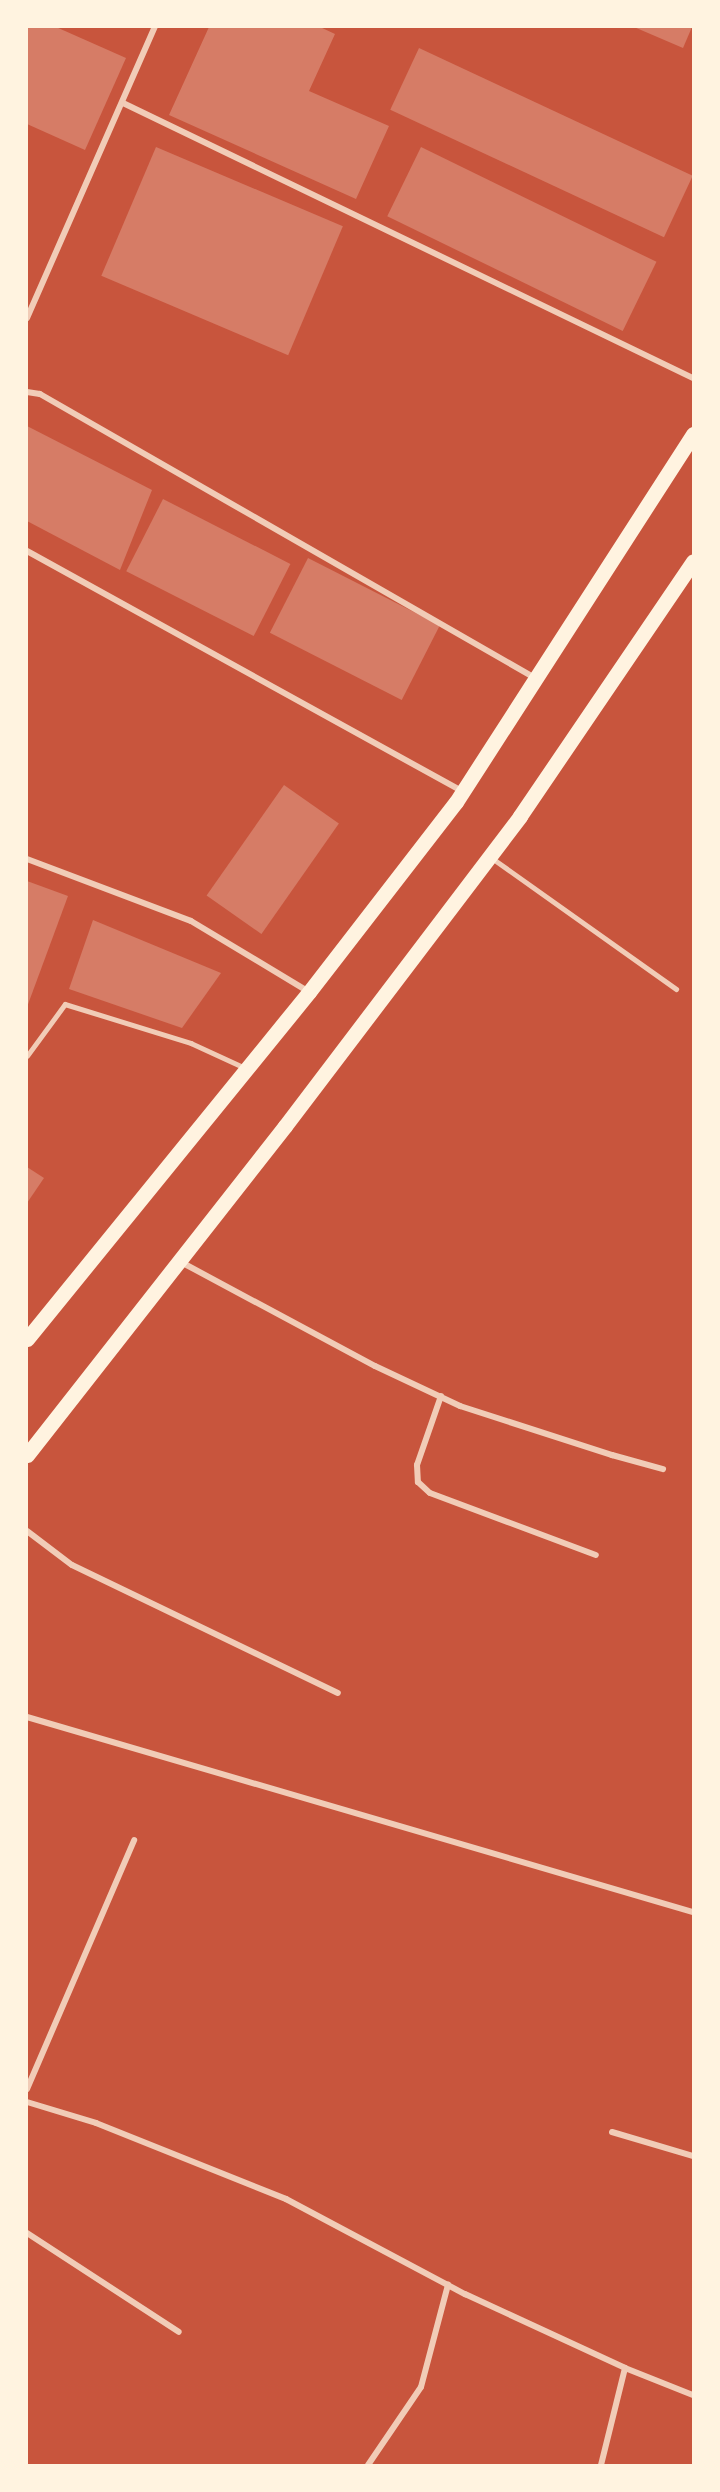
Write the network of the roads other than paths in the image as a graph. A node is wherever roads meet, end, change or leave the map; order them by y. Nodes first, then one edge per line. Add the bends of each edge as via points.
1 (155, 27) edge
2 (123, 103) junction
3 (27, 318) edge
4 (693, 378) edge
5 (27, 392) edge
6 (693, 434) edge
7 (27, 551) edge
8 (693, 561) edge
9 (536, 679) junction
10 (463, 791) junction
11 (489, 856) junction
12 (27, 859) edge
13 (676, 989) dead end
14 (309, 992) junction
15 (27, 1056) edge
16 (247, 1068) junction
17 (179, 1260) junction
18 (27, 1339) edge
19 (441, 1396) junction
20 (27, 1455) edge
21 (663, 1469) dead end
22 (27, 1531) edge
23 (596, 1555) dead end
24 (338, 1693) dead end
25 (27, 1717) edge
26 (134, 1840) dead end
27 (693, 1912) edge
28 (27, 2089) edge
29 (27, 2102) edge
30 (612, 2132) dead end
31 (693, 2156) edge
32 (27, 2232) edge
33 (448, 2285) junction
34 (179, 2332) dead end
35 (625, 2368) junction
36 (693, 2395) edge
37 (368, 2465) edge
38 (601, 2465) edge

1 - 2 street
2 - 3 street
2 - 4 street
5 - 9 street via 40,394
6 - 9 main road
7 - 10 street
8 - 11 main road via 527,807
9 - 10 main road
10 - 14 main road
11 - 13 lane
11 - 17 main road
12 - 14 street via 191,921
14 - 16 main road
15 - 16 lane via 65,1004 190,1043
16 - 18 main road
17 - 19 street via 375,1366
17 - 20 main road
19 - 21 street via 460,1406
19 - 23 street via 417,1465 418,1482 430,1493
22 - 24 street via 72,1564
25 - 27 street
26 - 28 street
29 - 33 street via 96,2123 286,2199
30 - 31 street
32 - 34 street
33 - 35 street
33 - 37 street via 421,2387
35 - 36 street
35 - 38 street

